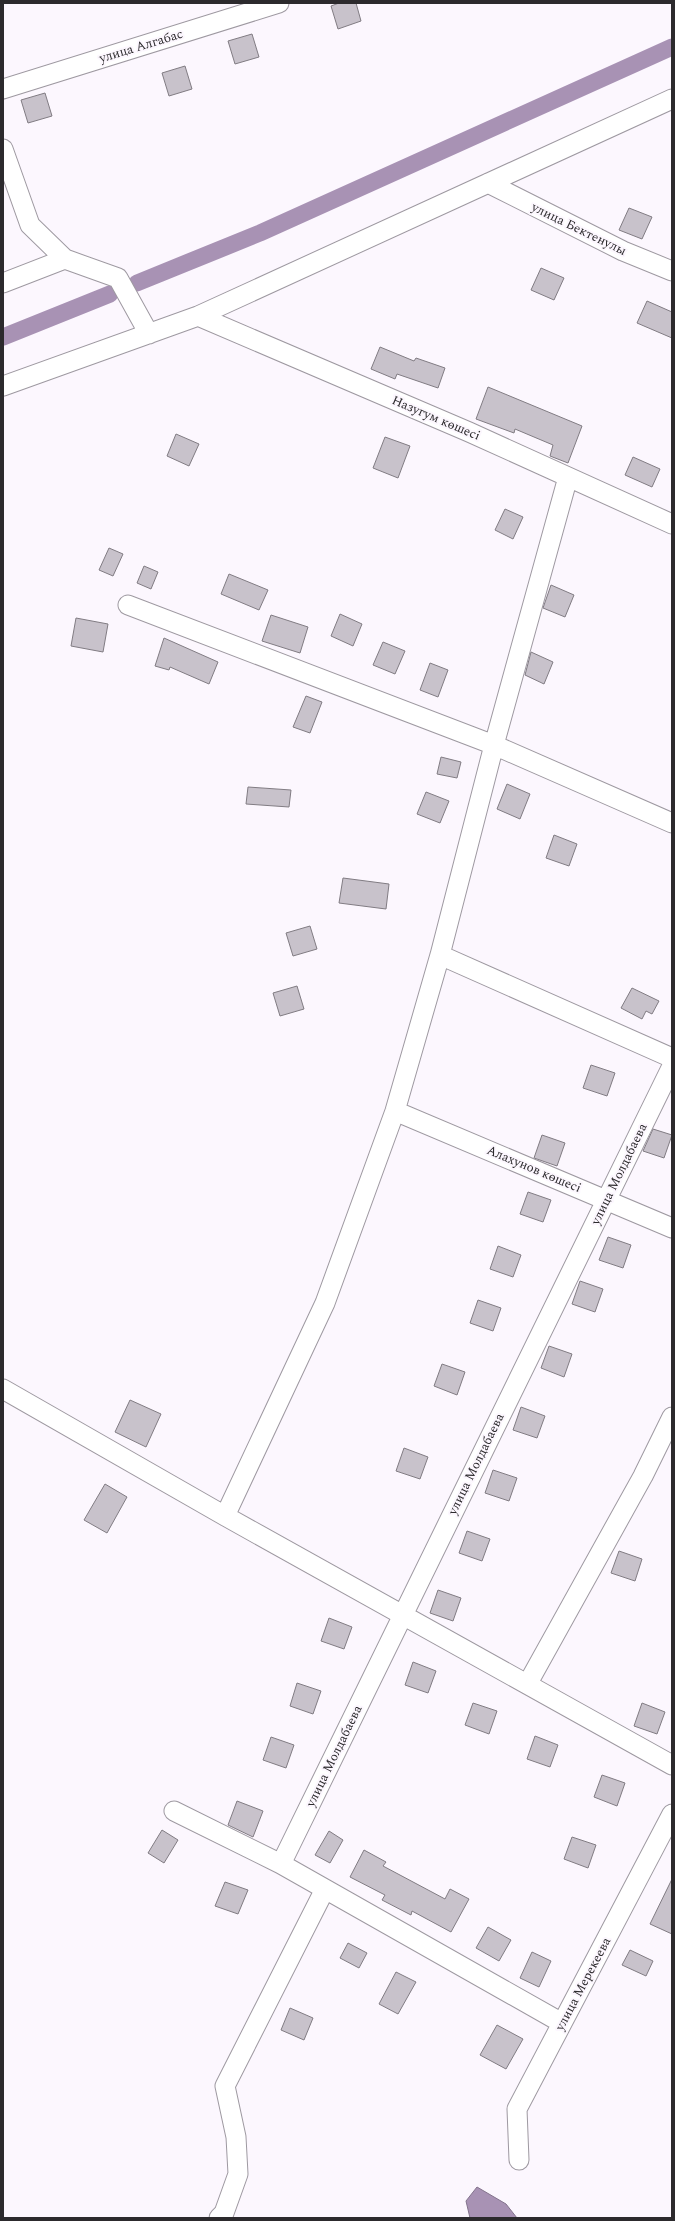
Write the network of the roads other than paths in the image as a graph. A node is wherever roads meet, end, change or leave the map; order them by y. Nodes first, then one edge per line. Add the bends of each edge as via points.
1 (279, 3) edge
2 (3, 89) edge
3 (672, 99) edge
4 (3, 149) edge
5 (488, 183) junction
6 (65, 259) junction
7 (672, 270) edge
8 (3, 282) edge
9 (198, 316) junction
10 (149, 334) junction
11 (3, 386) edge
12 (568, 477) junction
13 (672, 524) edge
14 (128, 605) dead end
15 (494, 745) junction
16 (672, 823) edge
17 (440, 955) junction
18 (672, 1058) edge
19 (672, 1066) edge
20 (395, 1111) junction
21 (606, 1199) junction
22 (672, 1228) edge
23 (3, 1389) edge
24 (672, 1417) edge
25 (225, 1516) junction
26 (403, 1614) junction
27 (528, 1684) junction
28 (672, 1765) edge
29 (174, 1811) dead end
30 (672, 1814) edge
31 (281, 1864) junction
32 (325, 1889) junction
33 (562, 2023) junction
34 (519, 2160) dead end
35 (219, 2218) edge

1 - 2 street, улица Алгабас
3 - 5 street
4 - 6 street via 30,225
5 - 7 street, улица Бектенулы via 623,251
5 - 9 street
6 - 8 street
6 - 10 street via 118,278
9 - 10 street
9 - 12 street, Назугум көшесі
10 - 11 street
12 - 13 street, Назугум көшесі
12 - 15 street
14 - 15 street
15 - 16 street
15 - 17 street
17 - 18 street
17 - 20 street
19 - 21 street, улица Молдабаева
20 - 21 street, Алахунов көшесі
20 - 25 street via 325,1303
21 - 22 street, Алахунов көшесі
21 - 26 street, улица Молдабаева
23 - 25 street
24 - 27 street via 643,1476
25 - 26 street
26 - 27 street
26 - 31 street, улица Молдабаева
27 - 28 street
29 - 31 street
30 - 33 street, улица Мерекеева
31 - 32 street
32 - 33 street
32 - 35 street via 225,2086 236,2137 238,2174 224,2213
33 - 34 street, улица Мерекеева via 517,2109

